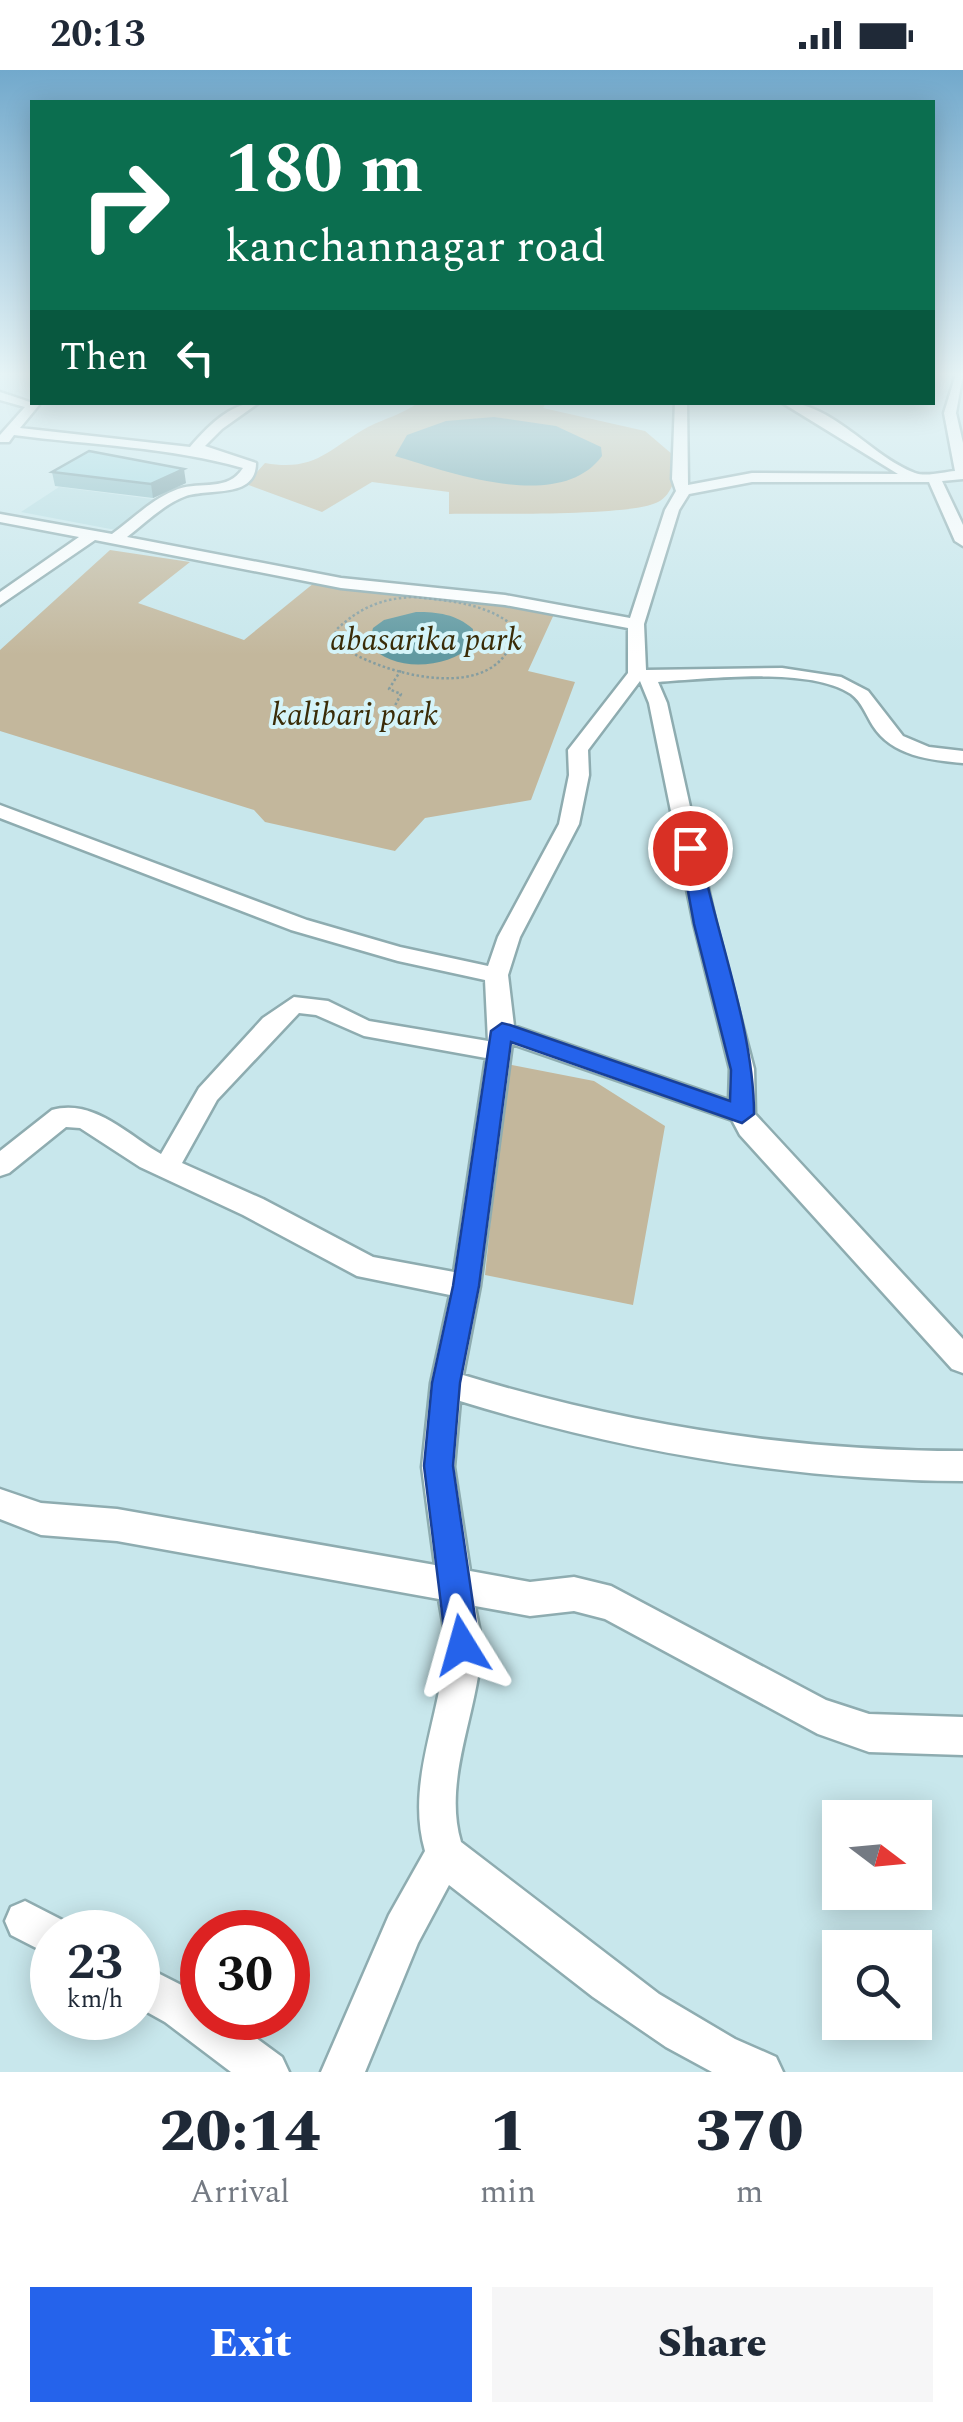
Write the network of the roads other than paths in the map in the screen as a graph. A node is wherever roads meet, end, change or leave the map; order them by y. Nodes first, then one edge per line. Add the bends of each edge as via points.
1 (249, 467) edge
2 (679, 467) edge
3 (905, 467) edge
4 (963, 475) edge
5 (925, 479) junction
6 (683, 491) junction
7 (0, 518) edge
8 (92, 535) junction
9 (115, 539) junction
10 (963, 540) edge
11 (0, 600) edge
12 (636, 624) junction
13 (642, 675) junction
14 (963, 757) edge
15 (0, 811) edge
16 (496, 975) junction
17 (499, 1041) junction
18 (742, 1114) junction
19 (0, 1166) edge
20 (166, 1168) junction
21 (466, 1286) junction
22 (963, 1360) edge
23 (446, 1383) junction
24 (963, 1466) edge
25 (0, 1504) edge
26 (454, 1587) junction
27 (963, 1736) edge
28 (445, 1854) junction
29 (160, 1996) edge
30 (267, 2072) edge
31 (342, 2072) edge
32 (760, 2072) edge

1 - 9 street via 242,481 216,491 181,493
2 - 6 street
3 - 5 street
4 - 5 street
5 - 6 street via 754,478
5 - 10 street
6 - 12 street
7 - 8 street
8 - 9 street
8 - 11 street
9 - 12 street via 341,583 505,600
12 - 13 street
13 - 14 street via 832,681 857,690 892,738 924,752
13 - 16 street via 578,750 570,824 509,937
13 - 18 street via 658,703 742,1070
15 - 16 street via 299,926
16 - 17 street
17 - 18 street
17 - 20 street via 364,1028 320,1008 294,1005 208,1094
17 - 21 street
18 - 22 street
19 - 20 street via 50,1124 74,1117
20 - 21 street via 367,1268
21 - 23 street
23 - 24 street via 577,1422 672,1441 828,1463
23 - 26 street via 438,1466
25 - 26 street via 42,1518 117,1525
26 - 27 street via 530,1599 574,1594 612,1603 818,1716 869,1733
26 - 28 street via 462,1645 440,1774 438,1827
28 - 31 street via 403,1929
28 - 32 street via 624,1997 707,2051
29 - 30 street

